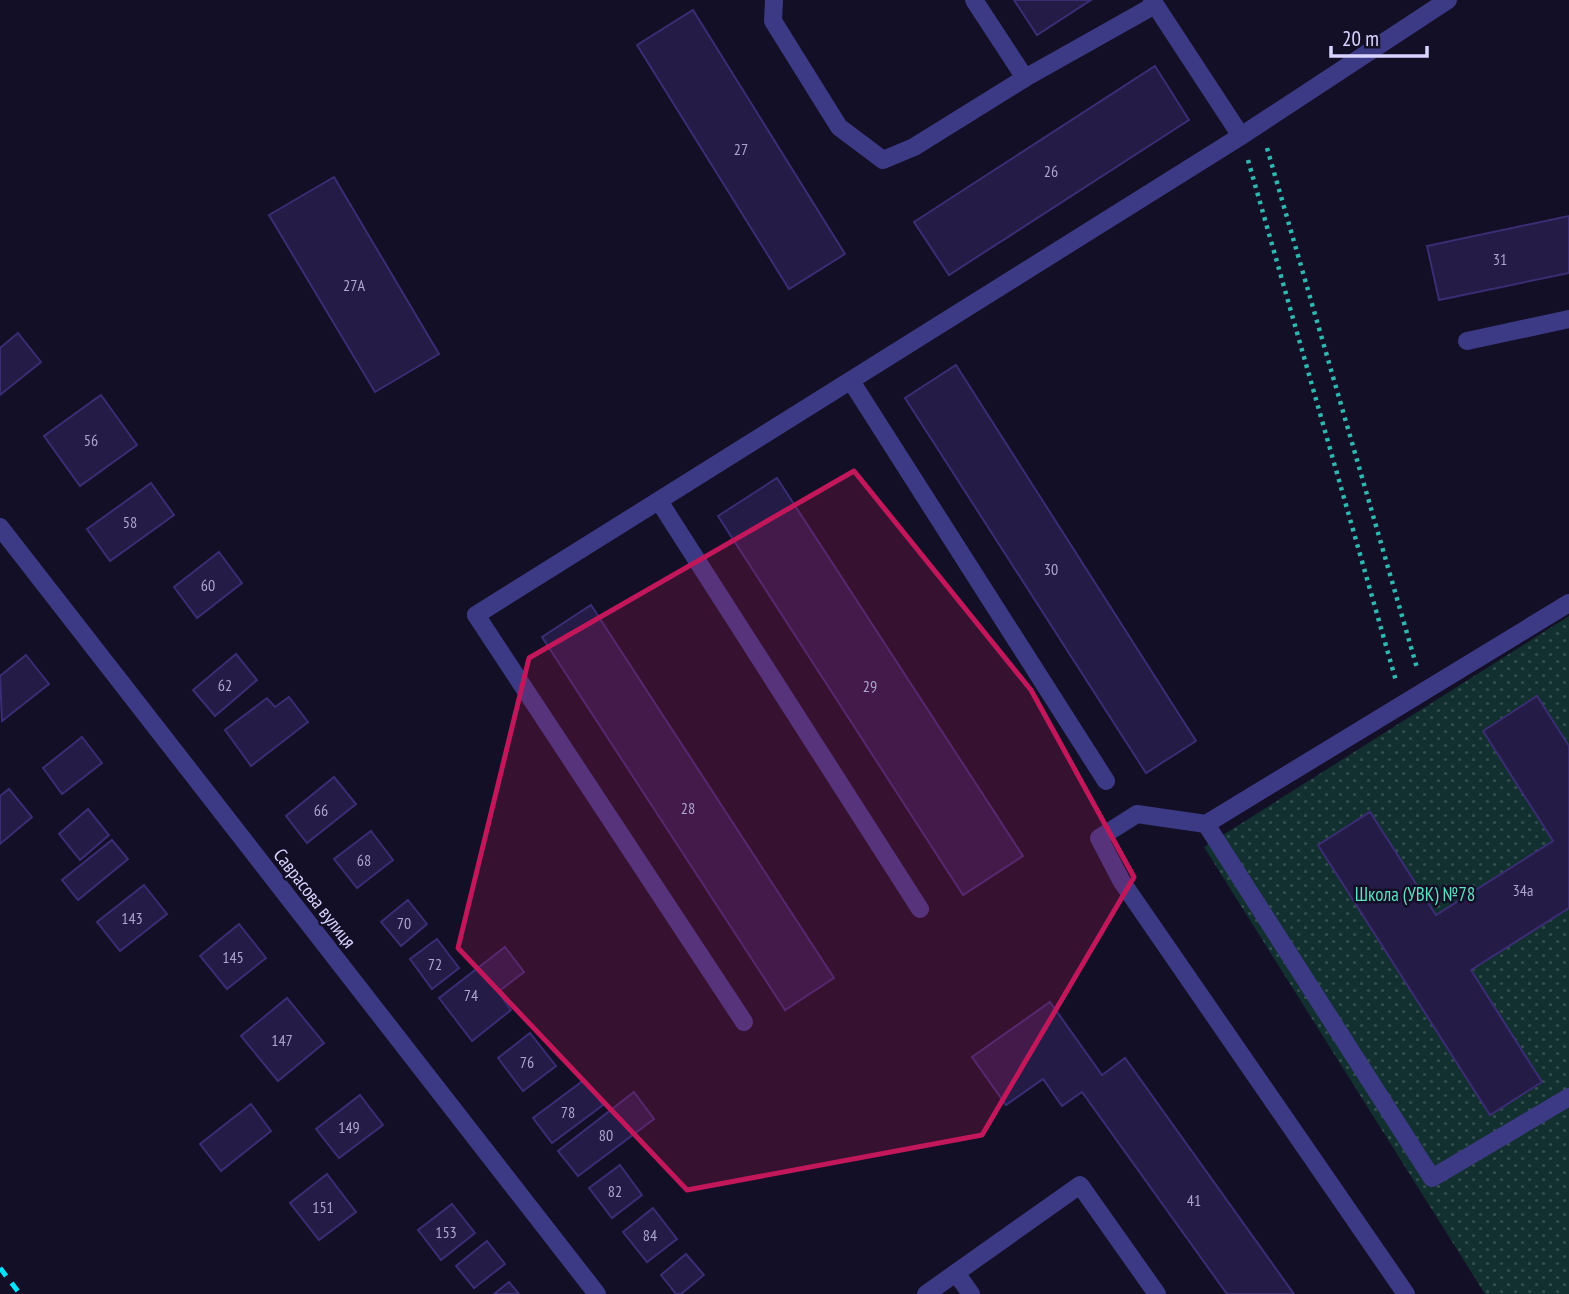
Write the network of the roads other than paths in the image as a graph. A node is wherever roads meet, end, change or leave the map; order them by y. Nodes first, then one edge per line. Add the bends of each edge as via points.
1 (774, 0) edge
2 (974, 0) edge
3 (1448, 0) edge
4 (1153, 2) edge
5 (1025, 78) junction
6 (1241, 136) junction
7 (1569, 319) edge
8 (1467, 341) dead end
9 (851, 381) junction
10 (659, 501) junction
11 (0, 527) edge
12 (1569, 603) edge
13 (1106, 781) dead end
14 (1206, 824) junction
15 (920, 909) dead end
16 (744, 1022) dead end
17 (1569, 1097) edge
18 (956, 1273) junction
19 (597, 1294) edge
20 (926, 1294) edge
21 (971, 1294) edge
22 (1157, 1294) edge
23 (1406, 1294) edge

1 - 5 street via 772,21 839,127 883,160 914,147
2 - 5 street
3 - 6 street
4 - 5 street
4 - 6 street
6 - 9 street
7 - 8 street
9 - 10 street
9 - 13 street
10 - 15 street
10 - 16 street via 476,615
11 - 19 street, Саврасова вулиця
12 - 14 street
14 - 17 street via 1432,1178
14 - 23 street via 1137,814 1099,838 1122,882
18 - 20 street
18 - 21 street
18 - 22 street via 1080,1185

